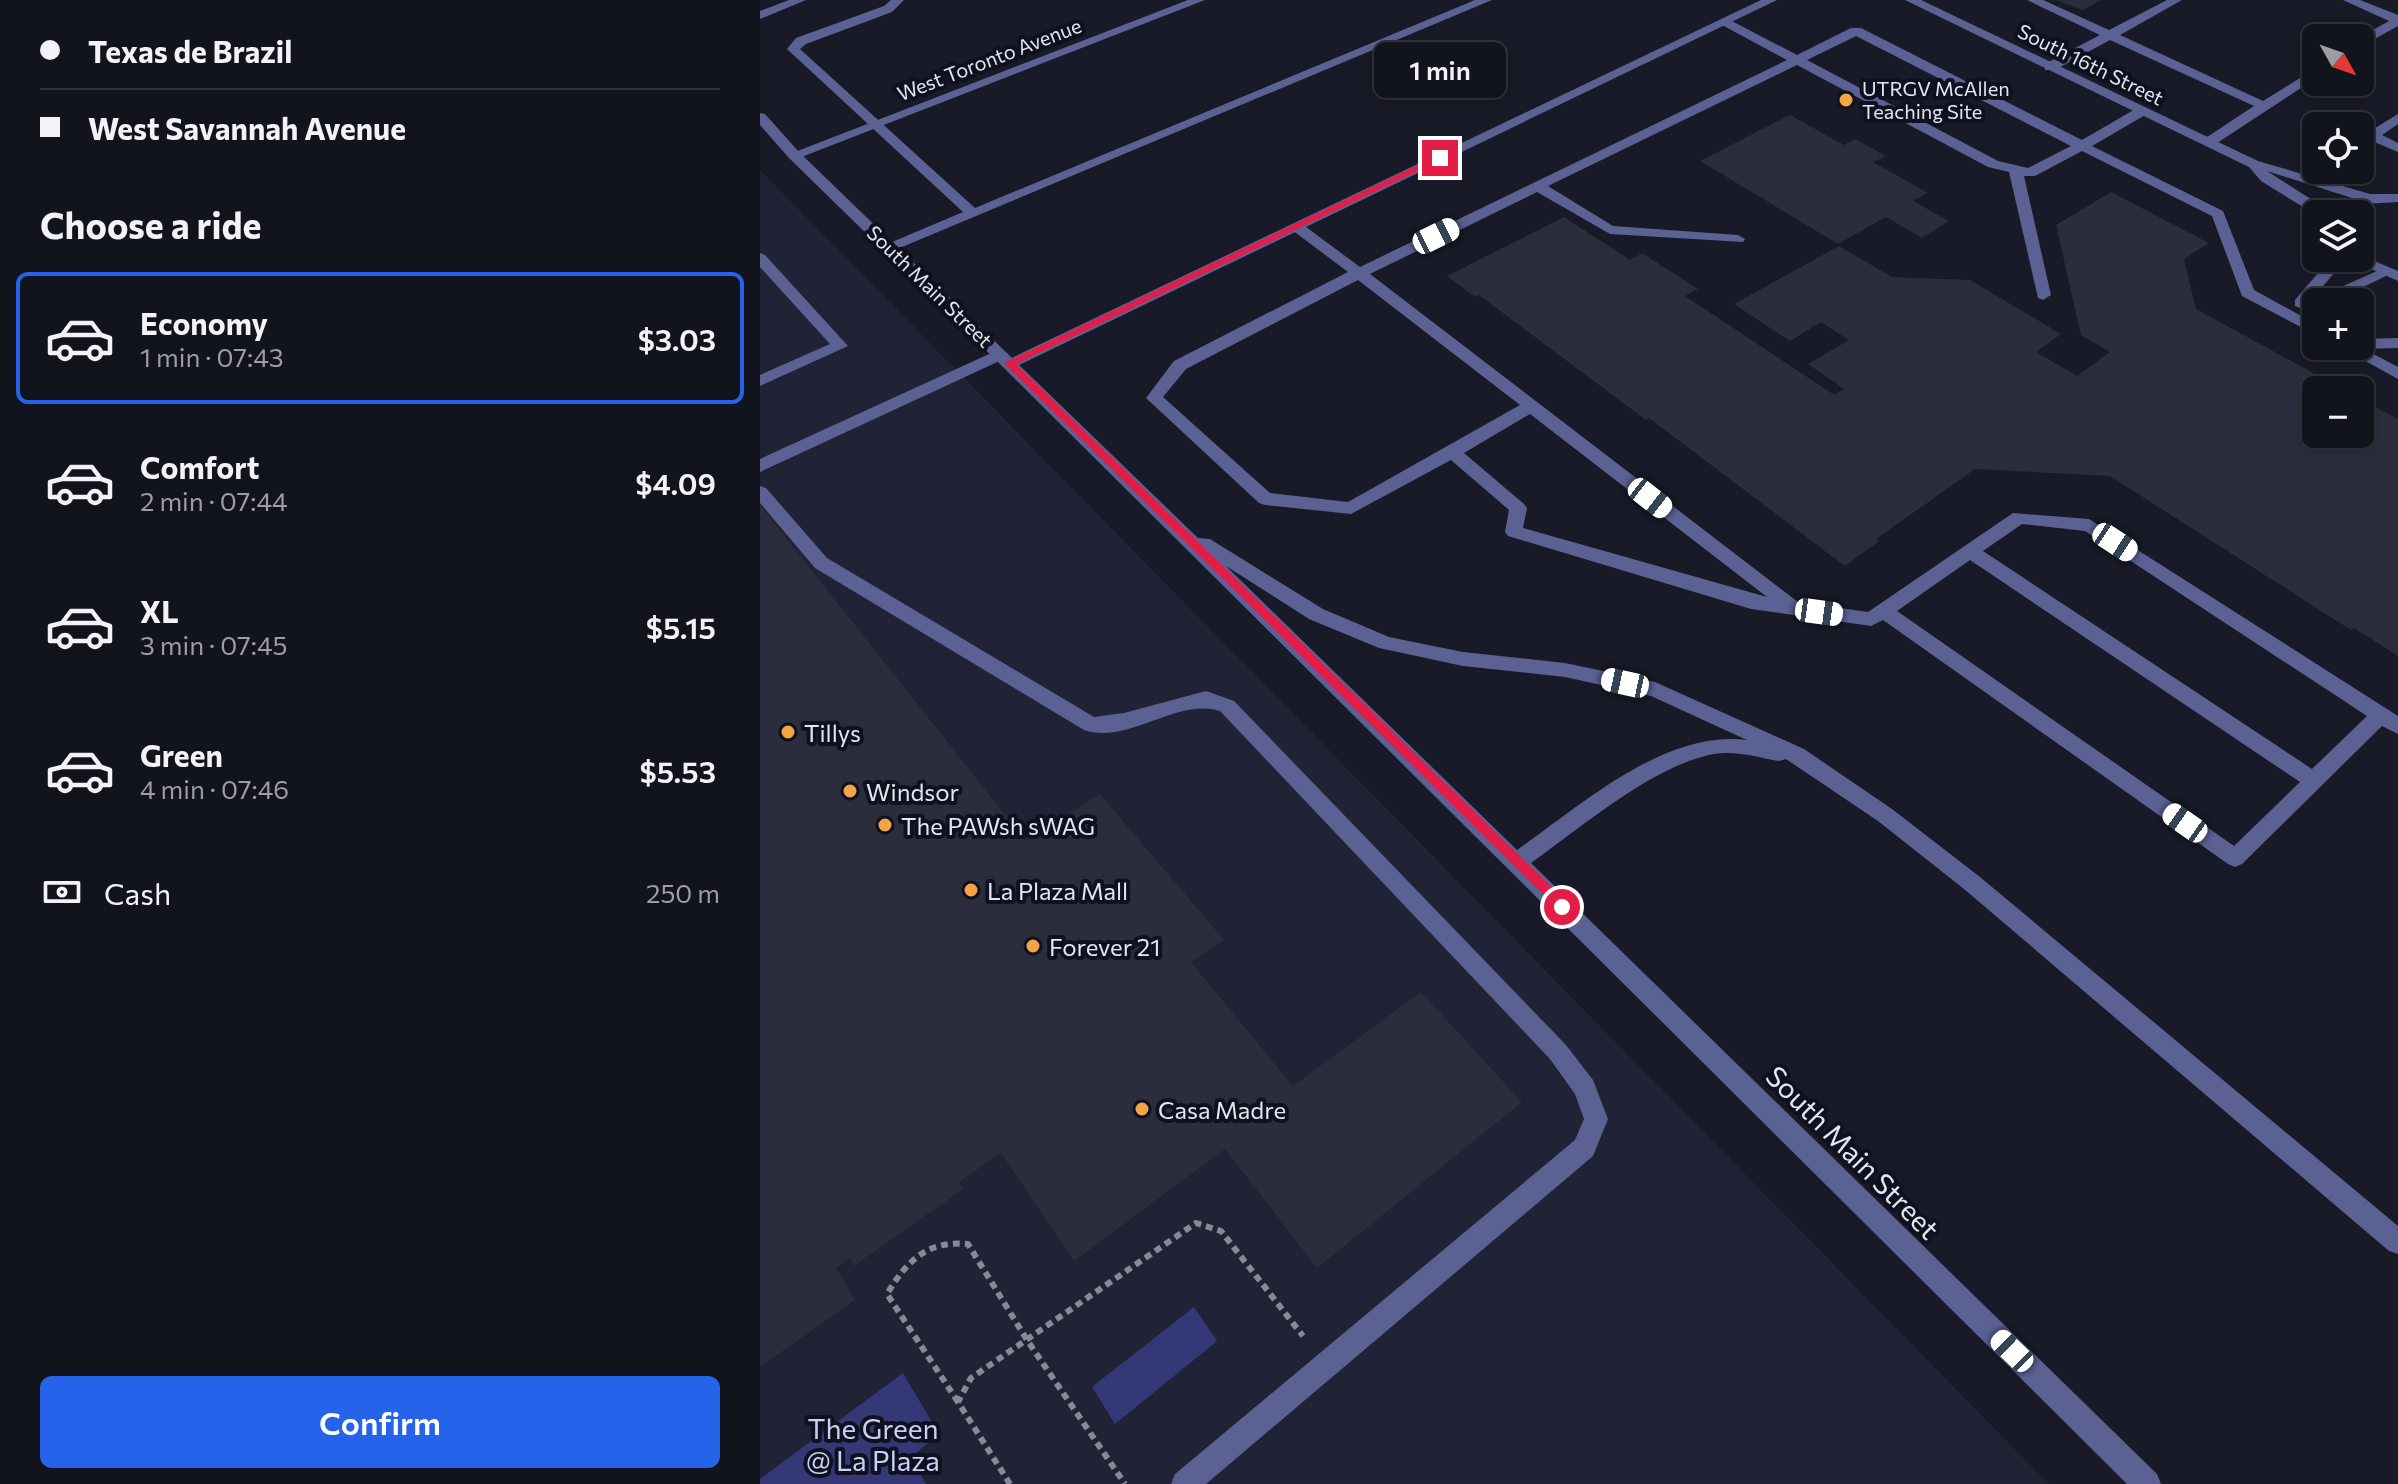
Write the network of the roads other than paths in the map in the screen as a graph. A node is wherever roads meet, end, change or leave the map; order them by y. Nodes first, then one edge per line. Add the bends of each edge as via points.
1 (800, 0) edge
2 (898, 0) edge
3 (1199, 0) edge
4 (1486, 0) edge
5 (1771, 0) edge
6 (1911, 0) edge
7 (2033, 0) edge
8 (2176, 0) edge
9 (2349, 0) edge
10 (760, 15) edge
11 (2398, 21) edge
12 (1726, 22) junction
13 (2111, 35) junction
14 (2374, 35) edge
15 (1797, 60) junction
16 (2050, 67) junction
17 (2302, 81) edge
18 (2264, 106) junction
19 (2142, 111) junction
20 (760, 117) edge
21 (2398, 118) edge
22 (875, 124) junction
23 (2209, 142) junction
24 (2082, 146) junction
25 (2398, 148) edge
26 (794, 155) junction
27 (2254, 164) junction
28 (2016, 170) junction
29 (1538, 186) junction
30 (2368, 198) junction
31 (2398, 198) edge
32 (2302, 200) edge
33 (2360, 200) edge
34 (972, 213) junction
35 (1297, 227) junction
36 (1738, 239) dead end
37 (890, 248) junction
38 (760, 258) edge
39 (2327, 272) edge
40 (1359, 273) junction
41 (2391, 274) edge
42 (2314, 288) edge
43 (2352, 288) edge
44 (2043, 295) dead end
45 (2302, 302) edge
46 (2285, 314) junction
47 (2302, 323) edge
48 (2398, 343) edge
49 (2374, 344) edge
50 (1005, 358) junction
51 (2372, 360) edge
52 (2398, 374) edge
53 (760, 381) edge
54 (1531, 406) junction
55 (1452, 452) junction
56 (760, 466) edge
57 (760, 492) edge
58 (1170, 522) junction
59 (1970, 551) junction
60 (1793, 608) junction
61 (1884, 611) junction
62 (2390, 721) edge
63 (1797, 755) junction
64 (2314, 781) junction
65 (1517, 862) junction
66 (2398, 1242) edge
67 (1185, 1484) edge
68 (2147, 1484) edge

1 - 10 street
2 - 22 street via 793,49
3 - 22 street, West Toronto Avenue
4 - 34 street
5 - 12 street
6 - 16 street, South 16th Street
7 - 13 street
8 - 13 street
9 - 11 street
11 - 14 street
12 - 15 street
12 - 35 street
13 - 16 street
13 - 18 street
15 - 24 street via 1856,31
15 - 28 street via 1993,164
15 - 29 street
16 - 19 street, South 16th Street
17 - 18 street
18 - 23 street
19 - 23 street, South 16th Street
19 - 24 street
20 - 26 street, South Main Street
21 - 25 street via 2372,136
22 - 26 street, West Toronto Avenue
22 - 34 street
23 - 27 street, South 16th Street
24 - 28 street via 2030,173
24 - 46 street via 2218,214 2247,293
26 - 37 street, South Main Street
27 - 30 street
27 - 32 street
28 - 44 street
29 - 36 street via 1610,230
29 - 40 street
30 - 31 street
30 - 33 street
34 - 37 street
35 - 40 street
35 - 50 street
37 - 50 street, South Main Street
38 - 53 street via 840,346
39 - 42 street
40 - 54 street
40 - 55 street via 1180,365 1154,398 1265,499 1351,508
41 - 43 street
45 - 46 street
46 - 47 street
48 - 49 street
50 - 56 street
50 - 58 street, South Main Street
51 - 52 street
54 - 55 street
54 - 60 street
55 - 60 street via 1518,508 1514,532 1751,602
57 - 67 street via 821,563 1091,725 1206,699 1227,706 1558,1052 1585,1088 1596,1119 1584,1148
58 - 63 street, South Main Street via 1316,614 1386,643 1655,689
58 - 65 street, South Main Street
59 - 61 street
59 - 62 street via 2019,517 2089,525
59 - 64 street
60 - 61 street via 1871,619
61 - 64 street via 2235,858
62 - 64 street
63 - 65 street, South Main Street via 1723,745 1673,759 1623,786
63 - 66 street, South Main Street via 1972,883
65 - 68 street, South Main Street

